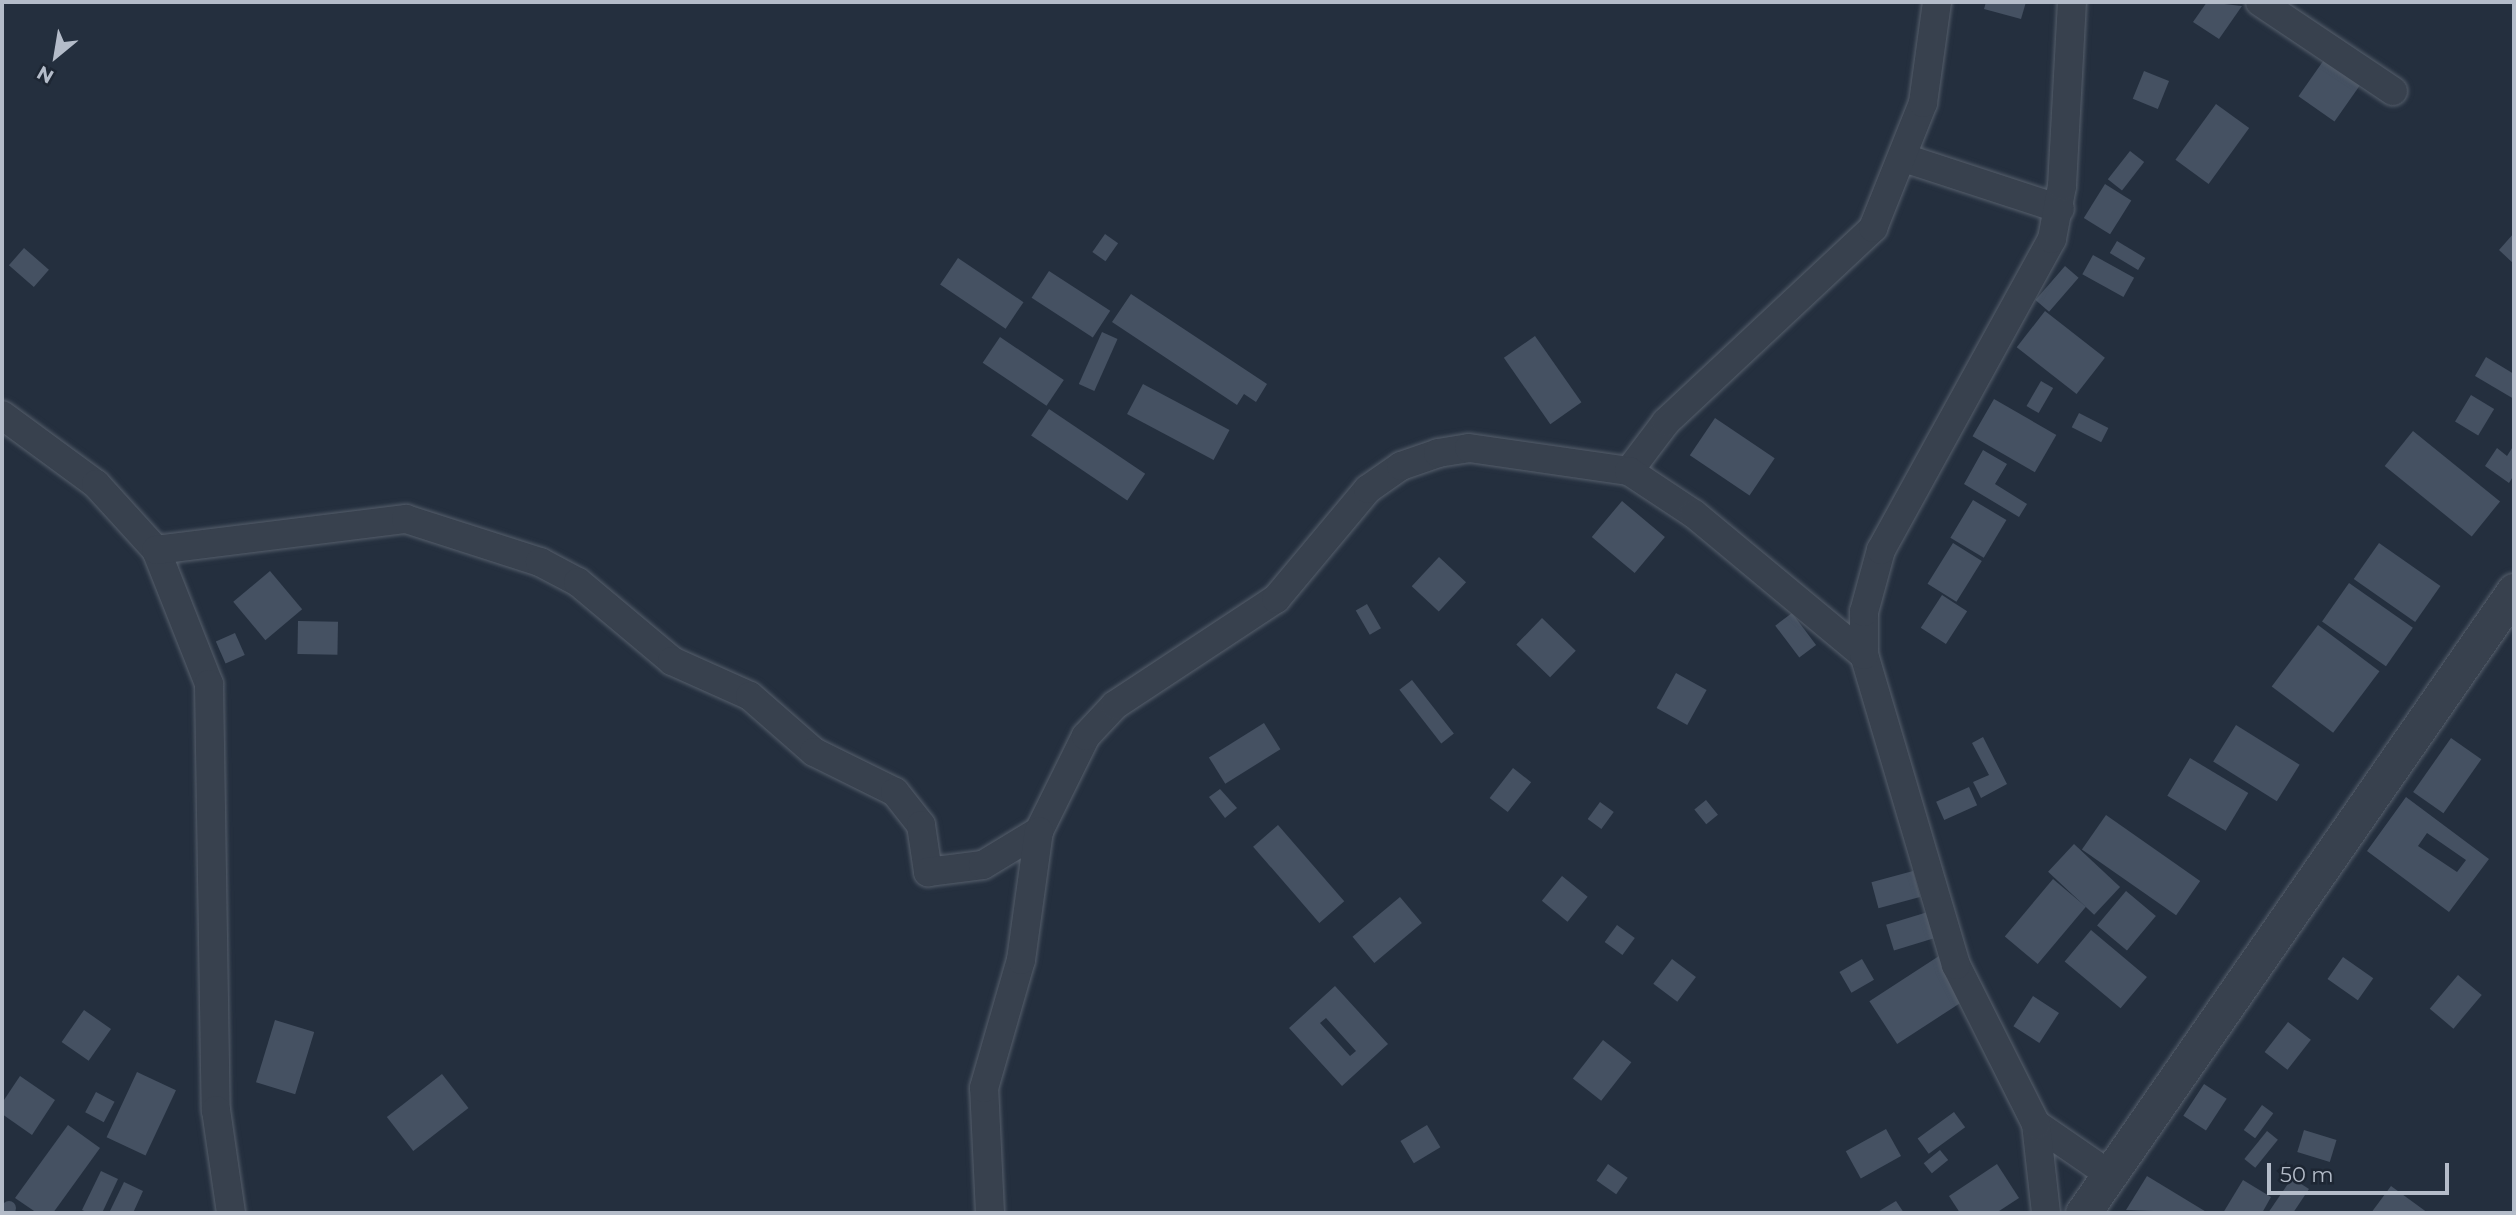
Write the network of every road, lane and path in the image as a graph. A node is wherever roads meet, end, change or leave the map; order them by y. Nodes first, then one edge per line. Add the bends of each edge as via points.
1 (1937, 2) edge
2 (2072, 2) edge
3 (2260, 2) edge
4 (2393, 91) dead end
5 (1905, 158) junction
6 (2060, 209) junction
7 (2, 415) edge
8 (1629, 471) junction
9 (156, 550) junction
10 (2514, 591) edge
11 (1864, 655) junction
12 (1039, 831) junction
13 (2035, 1124) junction
14 (2107, 1173) junction
15 (231, 1213) edge
16 (990, 1213) edge
17 (2046, 1213) edge
18 (2083, 1213) edge

1 - 5 street via 1923,103
2 - 6 street
3 - 4 street
5 - 6 street
5 - 8 street via 1873,228 1665,422
6 - 11 street via 2028,287 1881,551 1864,612
7 - 9 street via 96,484
8 - 11 street via 1694,514
8 - 12 street via 1469,448 1401,467 1368,489 1323,536 1276,599 1115,705 1086,736
9 - 12 street via 373,520 442,526 561,571 672,662 750,696 814,752 895,792 921,825 928,872 983,865
9 - 15 street via 187,620 211,697 216,1110
10 - 14 street
11 - 13 street via 1956,965 1975,1013
12 - 16 street via 1021,960 984,1088
13 - 14 street
13 - 17 street
14 - 18 street

